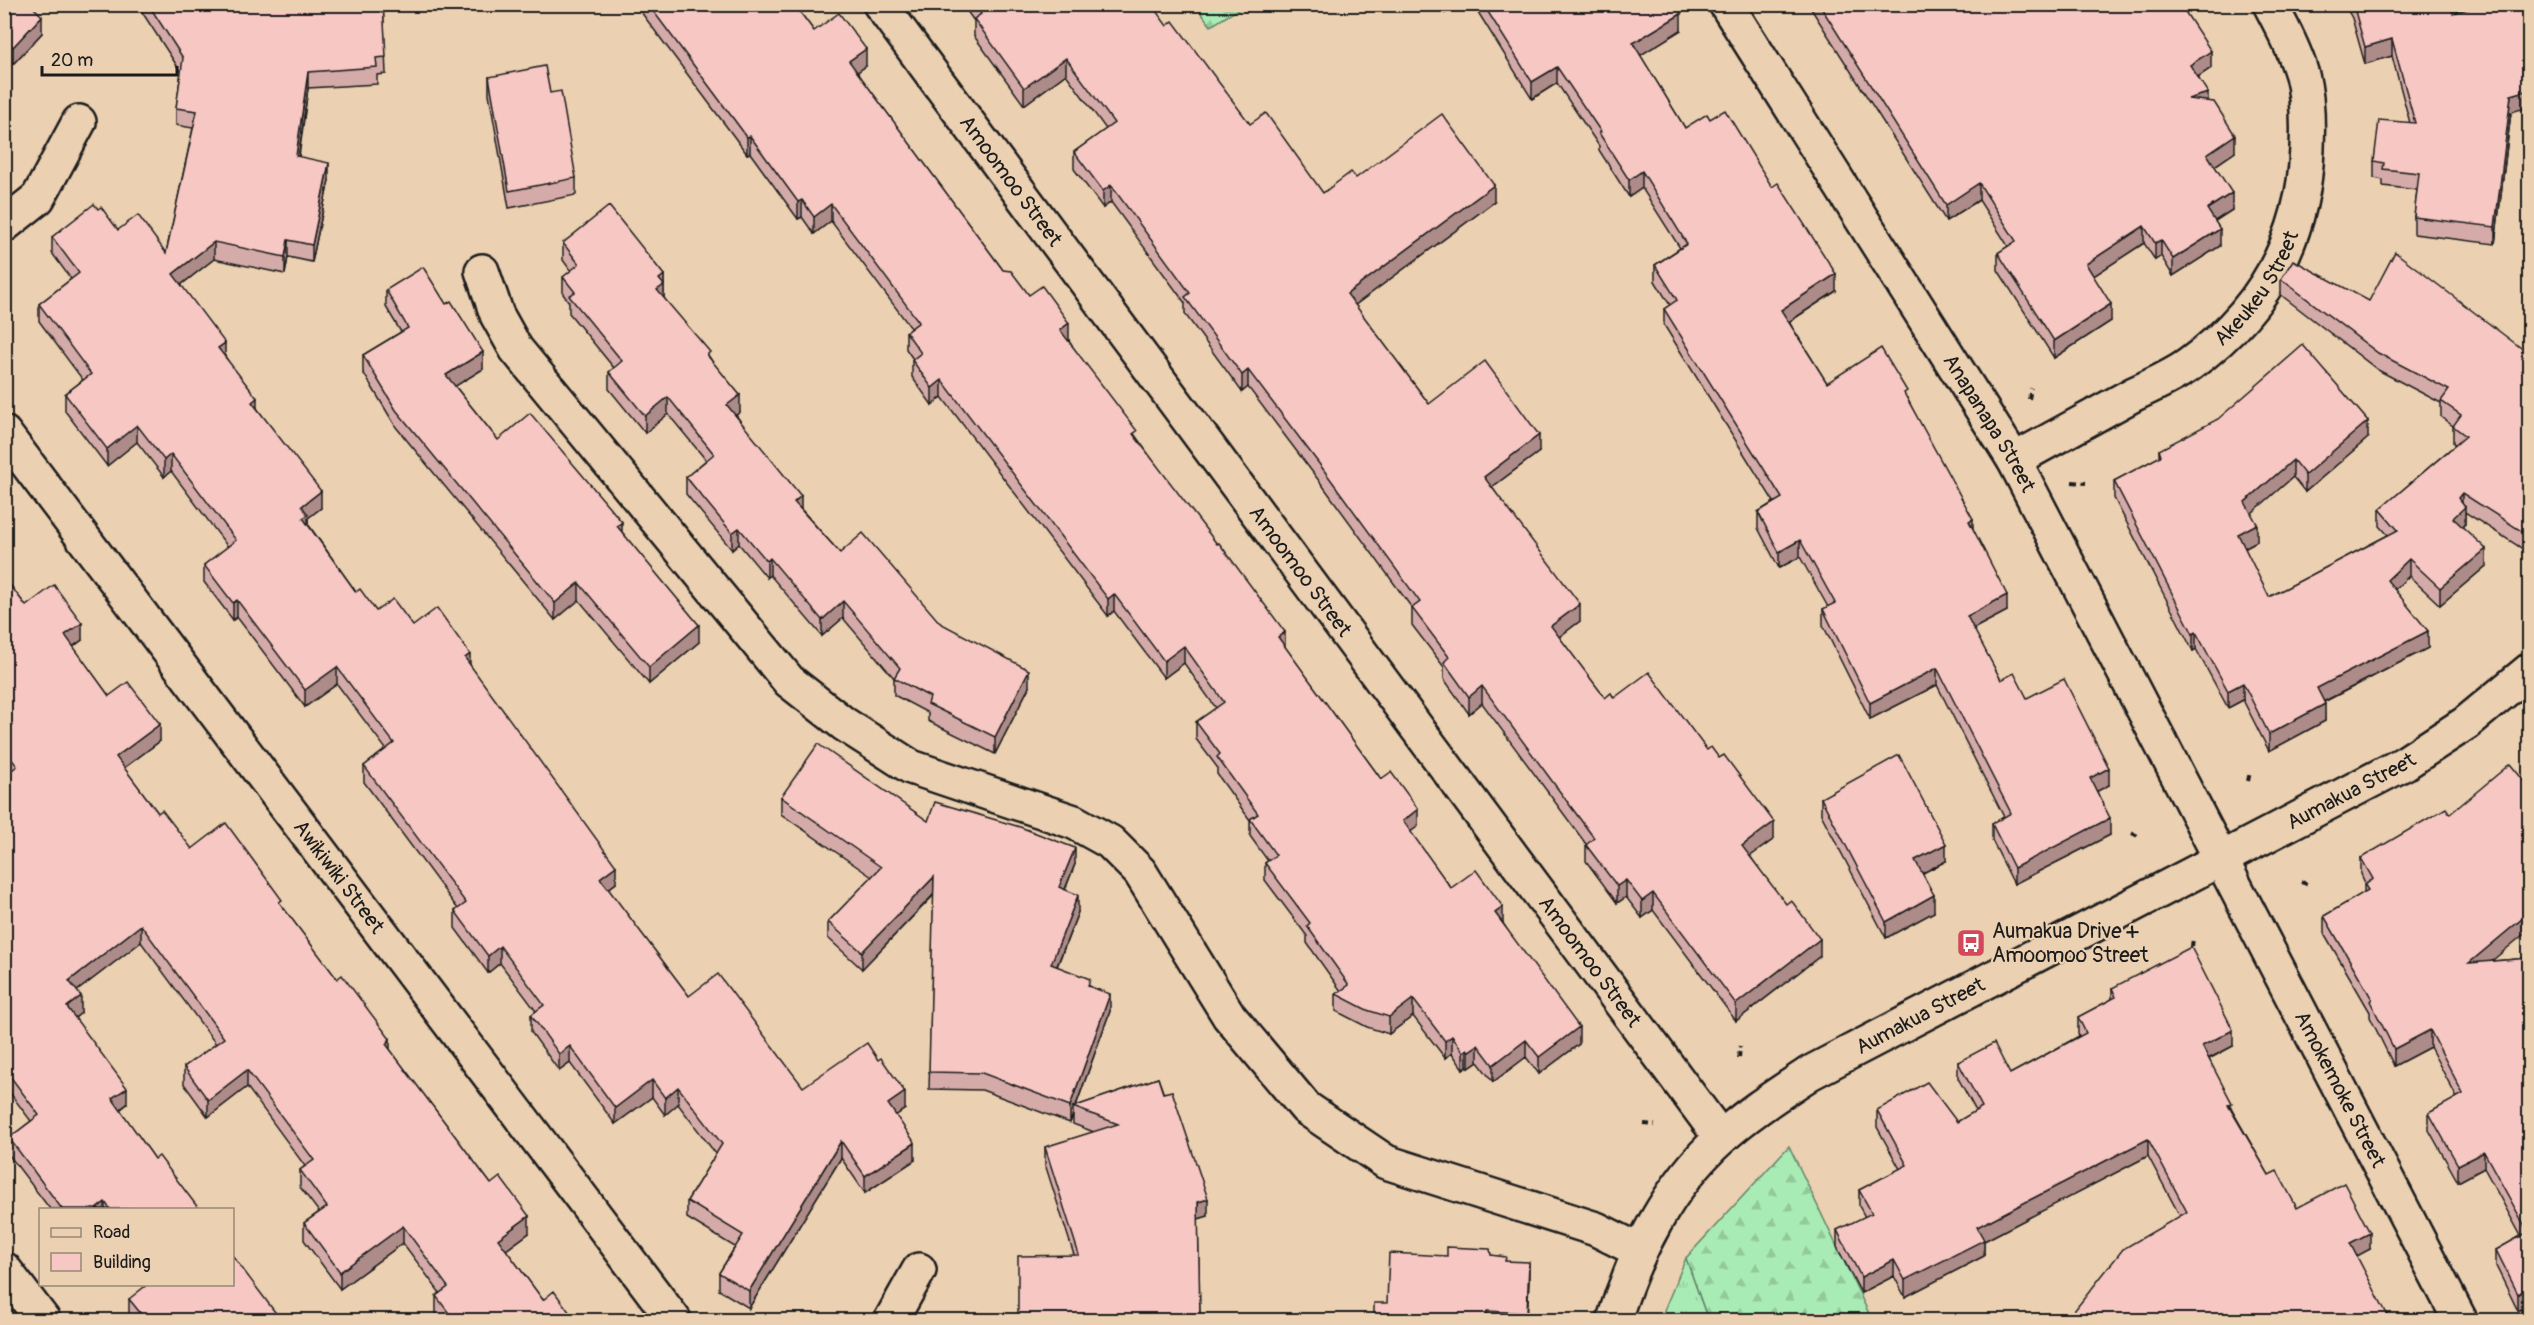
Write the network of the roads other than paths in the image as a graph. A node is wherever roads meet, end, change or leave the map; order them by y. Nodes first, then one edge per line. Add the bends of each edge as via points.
1 (880, 4) edge
2 (1726, 4) edge
3 (2270, 4) edge
4 (79, 122) dead end
5 (4, 225) edge
6 (482, 271) dead end
7 (4, 434) edge
8 (2014, 460) junction
9 (2529, 670) edge
10 (2221, 859) junction
11 (1721, 1138) junction
12 (1640, 1251) junction
13 (4, 1269) edge
14 (919, 1270) dead end
15 (43, 1320) edge
16 (674, 1320) edge
17 (891, 1320) edge
18 (1614, 1320) edge
19 (2460, 1320) edge

1 - 11 street, Amoomoo Street
2 - 8 street, Anapanapa Street
3 - 8 street, Akeukeu Street via 2302,76 2308,125 2300,212 2263,292 2233,327 2190,364
4 - 5 street via 38,198
6 - 12 street via 497,315 516,349 789,681 814,703 911,767 1074,822 1110,842 1140,872 1229,1016 1306,1108 1386,1162 1596,1229
7 - 16 street, Awikiwiki Street
8 - 10 street, Anapanapa Street
9 - 10 street, Aumakua Street via 2466,723 2404,764
10 - 11 street, Aumakua Street via 1810,1073
10 - 19 street, Amokemoke Street
11 - 12 street, Aumakua Street via 1684,1179
12 - 18 street, Aumakua Street
13 - 15 street
14 - 17 street

